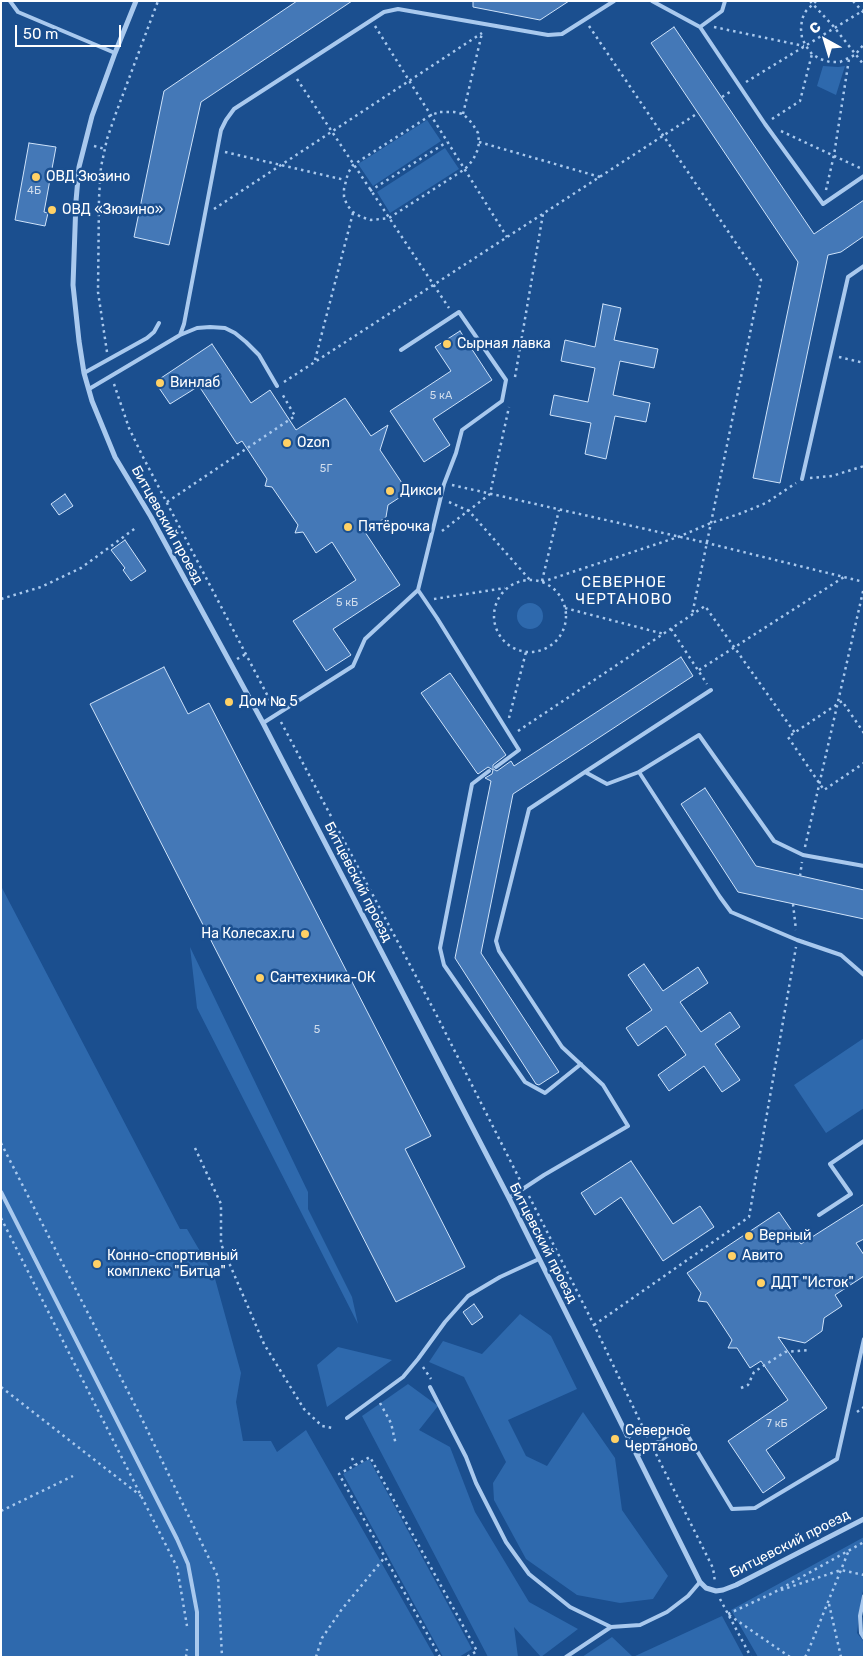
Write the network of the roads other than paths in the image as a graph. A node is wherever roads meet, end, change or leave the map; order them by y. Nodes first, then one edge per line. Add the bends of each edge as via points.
1 (10, 1) edge
2 (136, 1) edge
3 (614, 1) edge
4 (652, 1) edge
5 (725, 1) edge
6 (702, 26) junction
7 (114, 54) junction
8 (864, 176) edge
9 (864, 266) edge
10 (159, 323) dead end
11 (180, 335) junction
12 (401, 350) dead end
13 (84, 373) junction
14 (277, 386) road end
15 (89, 389) junction
16 (802, 479) road end
17 (418, 590) junction
18 (711, 690) road end
19 (263, 723) junction
20 (496, 768) dead end
21 (490, 772) dead end
22 (585, 772) junction
23 (639, 772) junction
24 (864, 866) edge
25 (864, 975) edge
26 (581, 1064) junction
27 (864, 1141) edge
28 (1, 1192) edge
29 (509, 1198) junction
30 (819, 1215) dead end
31 (539, 1259) junction
32 (864, 1339) edge
33 (430, 1387) dead end
34 (347, 1418) dead end
35 (638, 1455) junction
36 (864, 1519) edge
37 (700, 1582) junction
38 (864, 1596) edge
39 (612, 1627) junction
40 (864, 1638) edge
41 (197, 1657) edge
42 (566, 1657) edge

1 - 7 lane via 18,12
2 - 7 street, Битцевский проезд
3 - 11 lane via 562,34 548,35 398,9 384,12 234,109 226,120 217,150
4 - 6 lane
5 - 6 lane via 722,12
6 - 8 lane via 738,86 823,204
7 - 13 street, Битцевский проезд via 84,143 77,184 73,286
9 - 16 lane via 848,277
10 - 13 lane via 147,338
11 - 14 lane via 210,327 225,328 235,333 259,355
11 - 15 lane
12 - 17 lane via 459,312 506,380 502,401 462,430 440,498
13 - 15 street, Битцевский проезд
15 - 19 street, Битцевский проезд via 115,456
17 - 19 lane via 364,639 353,666
17 - 20 lane via 519,750
18 - 22 lane
19 - 29 street, Битцевский проезд
21 - 26 lane via 472,784 440,948 444,965 525,1082 545,1093
22 - 23 lane via 607,784
22 - 26 lane via 529,809 496,941 499,951 562,1047
23 - 24 lane via 699,735 774,841 804,855
23 - 25 lane via 731,912 841,956
26 - 29 lane via 603,1085 628,1126
27 - 30 lane via 830,1164 850,1194
28 - 41 lane via 188,1564 197,1612
29 - 31 street, Битцевский проезд
31 - 34 lane via 468,1296 403,1377
31 - 35 street, Битцевский проезд
32 - 35 lane via 837,1459 755,1508 732,1509 682,1426
33 - 39 lane via 506,1542 529,1574 570,1607
35 - 37 street, Битцевский проезд
36 - 37 street, Битцевский проезд via 723,1590 706,1588
37 - 39 lane via 667,1612 640,1624
38 - 40 lane via 860,1616
39 - 42 lane

